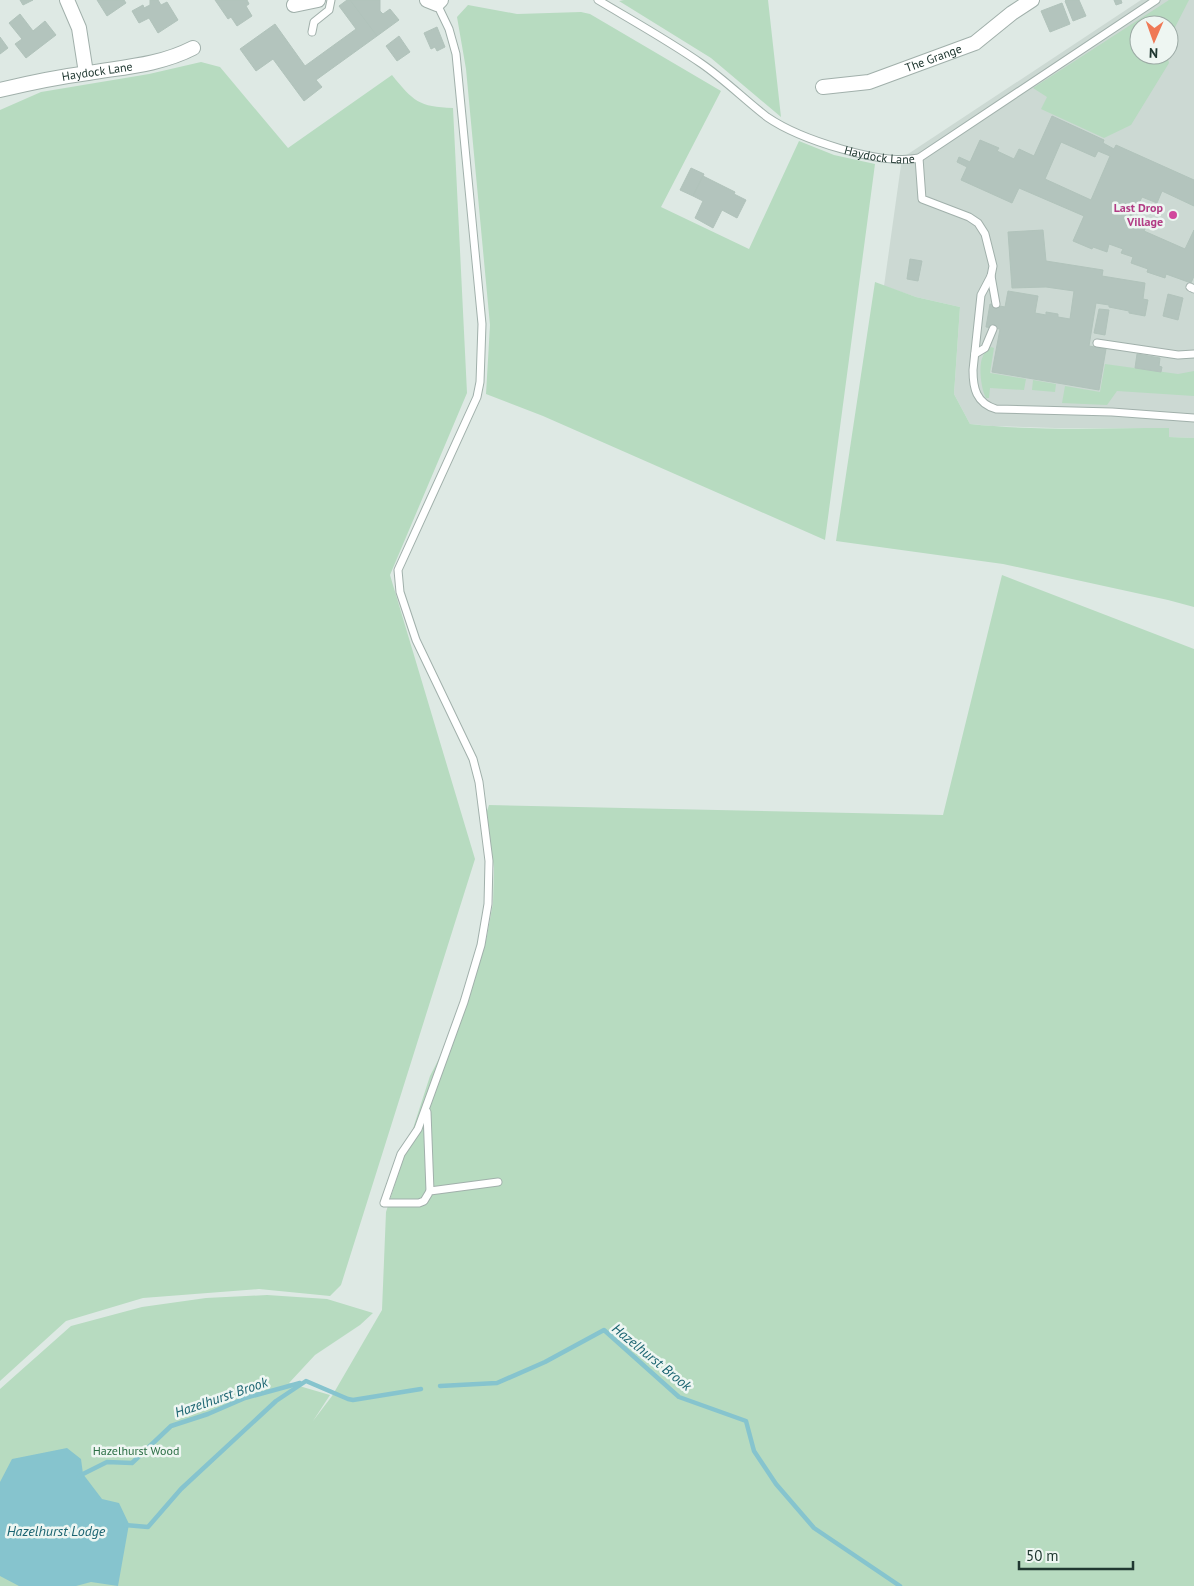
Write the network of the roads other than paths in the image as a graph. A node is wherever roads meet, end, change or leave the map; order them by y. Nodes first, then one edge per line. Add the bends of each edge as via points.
1 (67, 0) edge
2 (318, 0) edge
3 (331, 0) edge
4 (598, 0) edge
5 (1032, 0) edge
6 (1156, 0) edge
7 (435, 1) edge
8 (292, 3) edge
9 (312, 32) dead end
10 (193, 48) dead end
11 (86, 73) junction
12 (823, 87) dead end
13 (0, 90) edge
14 (919, 158) junction
15 (991, 276) junction
16 (996, 304) dead end
17 (993, 329) dead end
18 (1097, 343) dead end
19 (974, 354) junction
20 (1194, 354) edge
21 (1194, 418) edge
22 (426, 1107) junction
23 (498, 1182) dead end
24 (430, 1191) junction

1 - 11 street via 79,28
2 - 8 street
3 - 9 lane via 329,10 314,22
4 - 14 lane, Haydock Lane via 702,64 768,118 797,134 888,159 906,161
5 - 12 street, The Grange via 975,43 869,82
6 - 14 lane, Haydock Lane
7 - 22 lane via 449,29 456,54 482,324 480,382 477,397 398,570 398,581 416,640 474,759 489,870 488,904 481,945
10 - 11 street, Haydock Lane via 168,59
11 - 13 street, Haydock Lane
14 - 15 lane via 922,200 978,223 993,260
15 - 16 lane
15 - 19 lane via 981,295
17 - 19 lane via 985,348
18 - 20 lane via 1178,355
19 - 21 lane via 973,382 977,395 988,407
22 - 24 lane
22 - 24 lane via 418,1129 397,1165 384,1203 419,1203
23 - 24 lane

